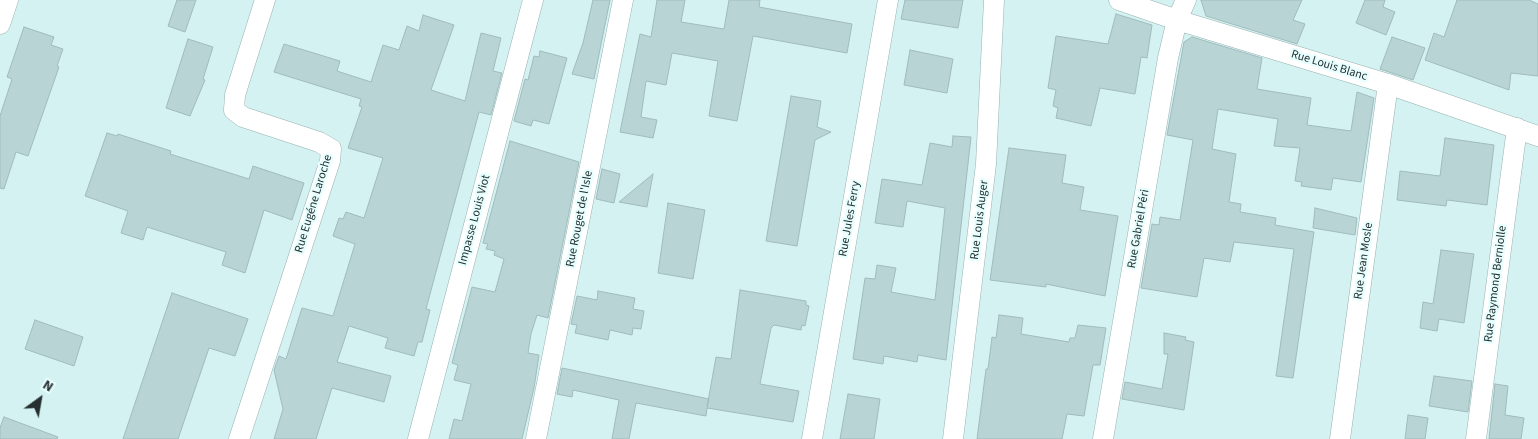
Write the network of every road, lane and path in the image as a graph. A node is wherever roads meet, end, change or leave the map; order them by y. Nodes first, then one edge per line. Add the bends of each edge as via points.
1 (8, 0) edge
2 (264, 0) edge
3 (533, 0) edge
4 (623, 0) edge
5 (888, 0) edge
6 (994, 0) edge
7 (1119, 0) edge
8 (1186, 0) edge
9 (1177, 20) junction
10 (0, 24) edge
11 (1388, 84) junction
12 (1517, 128) junction
13 (1538, 136) edge
14 (239, 439) edge
15 (418, 439) edge
16 (536, 439) edge
17 (812, 439) edge
18 (953, 439) edge
19 (1103, 439) edge
20 (1340, 439) edge
21 (1476, 439) edge

1 - 10 street
2 - 14 street, Rue Eugéne Laroche via 235,95 234,110 242,117 319,142 331,150
3 - 15 street, Impasse Louis Viot
4 - 16 street, Rue Rouget de l'Isle
5 - 17 street, Rue Jules Ferry
6 - 18 street, Rue Louis Auger via 986,164
7 - 9 street, Rue Louis Blanc
8 - 9 street, Rue Gabriel Péri
9 - 11 street, Rue Louis Blanc
9 - 19 street, Rue Gabriel Péri
11 - 12 street, Rue Louis Blanc
11 - 20 street, Rue Jean Mosle
12 - 13 street, Rue Louis Blanc
12 - 21 street, Rue Raymond Berniolle

